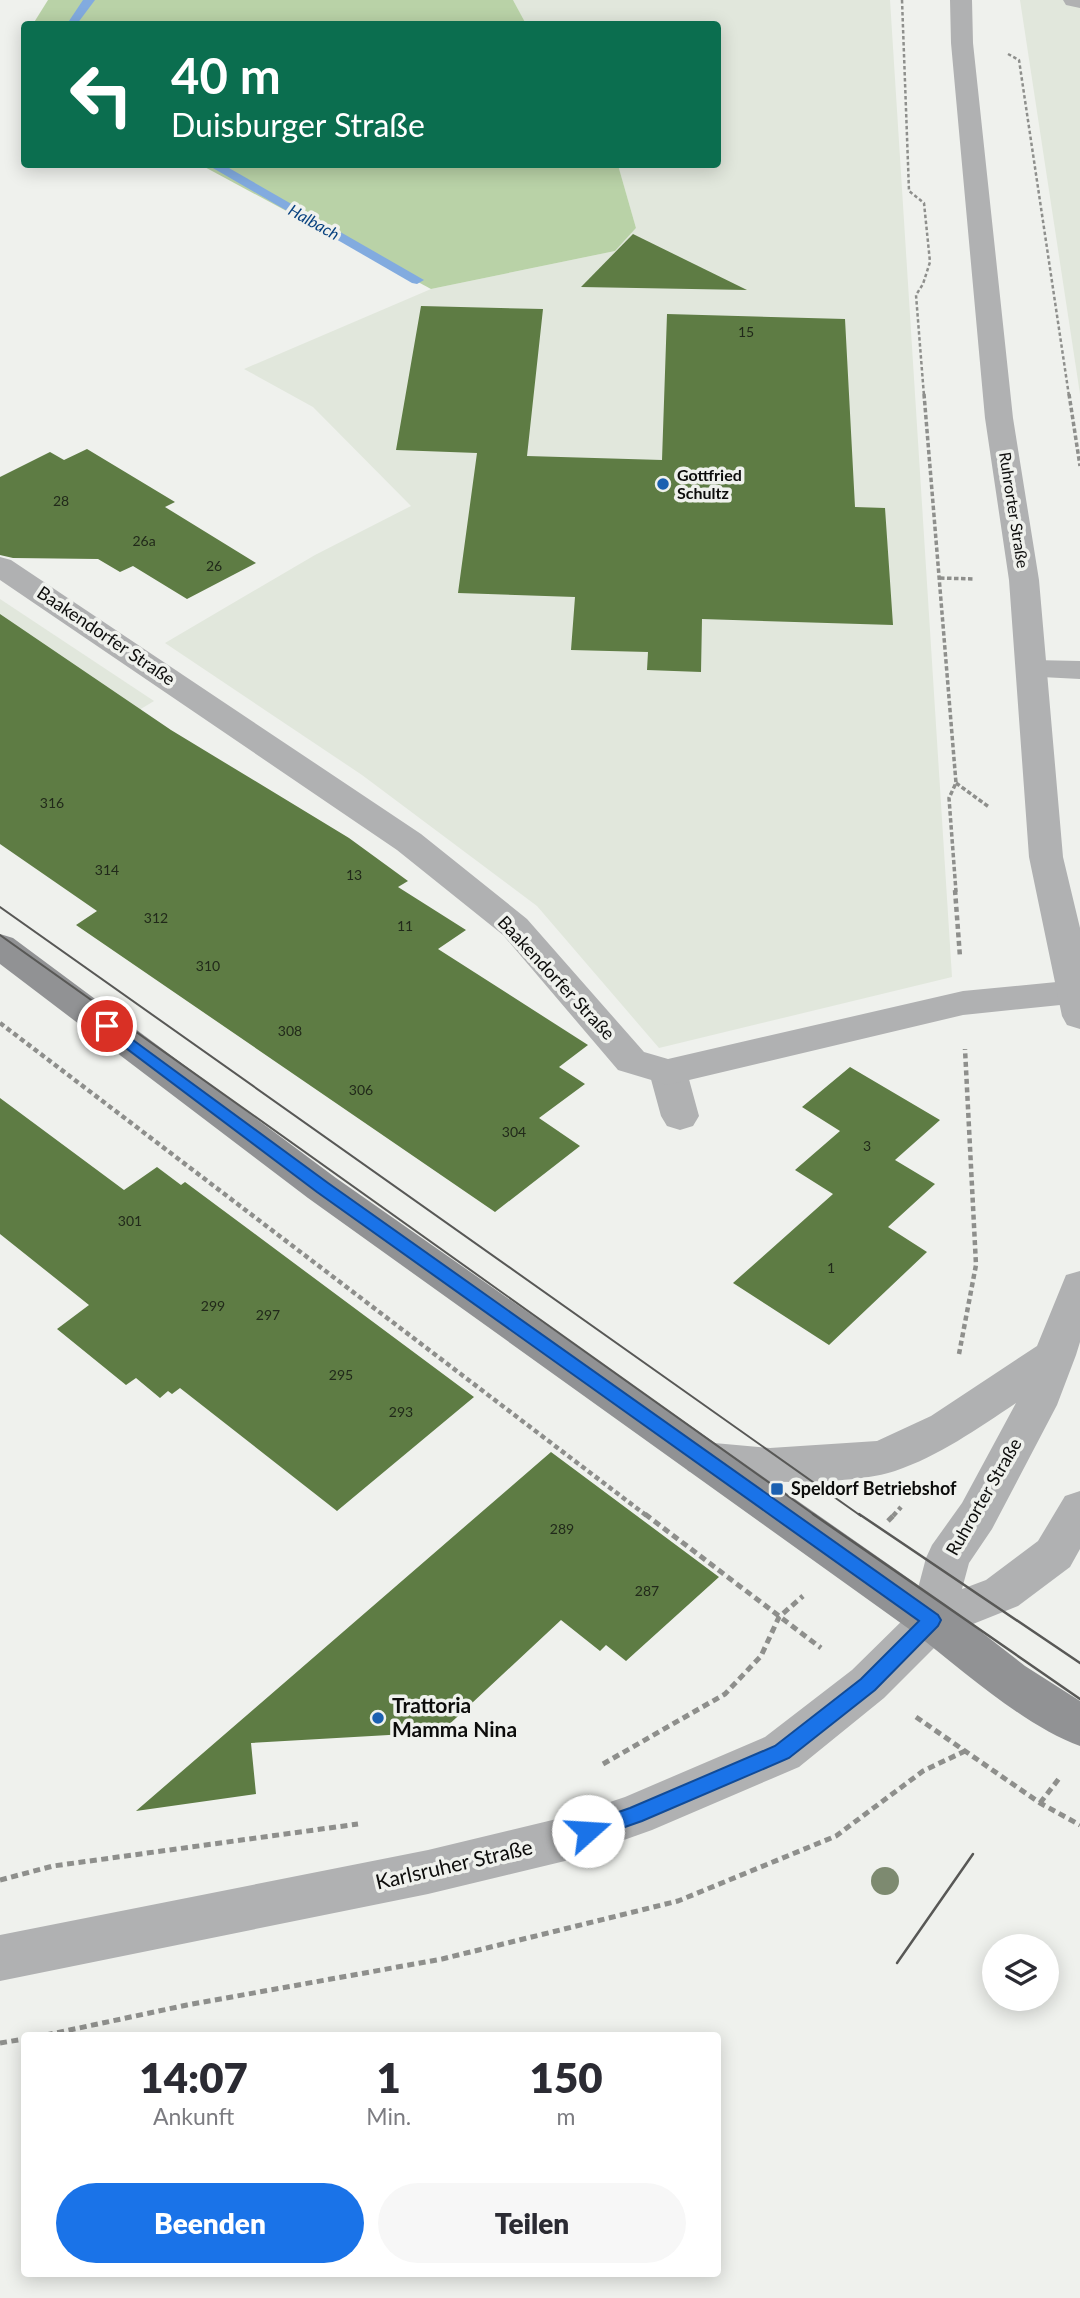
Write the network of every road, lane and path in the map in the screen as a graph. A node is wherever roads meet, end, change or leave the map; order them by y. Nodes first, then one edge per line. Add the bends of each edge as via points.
1 (902, 0) edge
2 (961, 0) edge
3 (1074, 0) edge
4 (1080, 1) edge
5 (1007, 53) dead end
6 (1080, 466) edge
7 (0, 566) edge
8 (1033, 669) junction
9 (1080, 670) edge
10 (0, 946) edge
11 (963, 1003) junction
12 (1079, 1004) edge
13 (0, 1023) edge
14 (668, 1072) junction
15 (680, 1116) dead end
16 (1080, 1286) edge
17 (1055, 1355) junction
18 (955, 1364) dead end
19 (703, 1460) junction
20 (907, 1500) dead end
21 (1080, 1509) edge
22 (846, 1559) junction
23 (779, 1617) junction
24 (932, 1620) junction
25 (868, 1684) junction
26 (1080, 1726) edge
27 (965, 1751) junction
28 (597, 1768) dead end
29 (372, 1822) dead end
30 (1080, 1825) edge
31 (0, 1880) edge
32 (0, 1958) edge
33 (60, 2032) edge
34 (21, 2040) edge
35 (0, 2043) edge

1 - 11 path via 909,191 923,203 932,264 916,295 956,783 949,798
2 - 8 street, Ruhrorter Straße via 999,418
3 - 4 street
5 - 6 path via 1019,60
7 - 14 street, Baakendorfer Straße via 409,842 515,928 632,1061
8 - 9 street
8 - 12 street, Ruhrorter Straße via 1045,857
10 - 19 main road via 323,1188
11 - 12 street
11 - 14 street
11 - 18 path via 976,1265 964,1343
13 - 23 path
14 - 15 street
16 - 17 street, Ruhrorter Straße
17 - 19 street via 946,1429 883,1458 770,1465
17 - 24 street, Ruhrorter Straße via 1036,1405 948,1558
19 - 22 main road
20 - 22 path
21 - 24 street via 1054,1555 1002,1593
22 - 23 path
22 - 24 main road
23 - 25 path
23 - 28 path via 761,1656 725,1694
24 - 25 street, Karlsruher Straße
24 - 26 main road via 1009,1680
25 - 27 path
25 - 32 street, Karlsruher Straße via 782,1752 635,1815 565,1839 428,1872
27 - 30 path
27 - 33 path via 923,1771 836,1836 678,1901 442,1959
29 - 31 path via 53,1866
34 - 35 path

